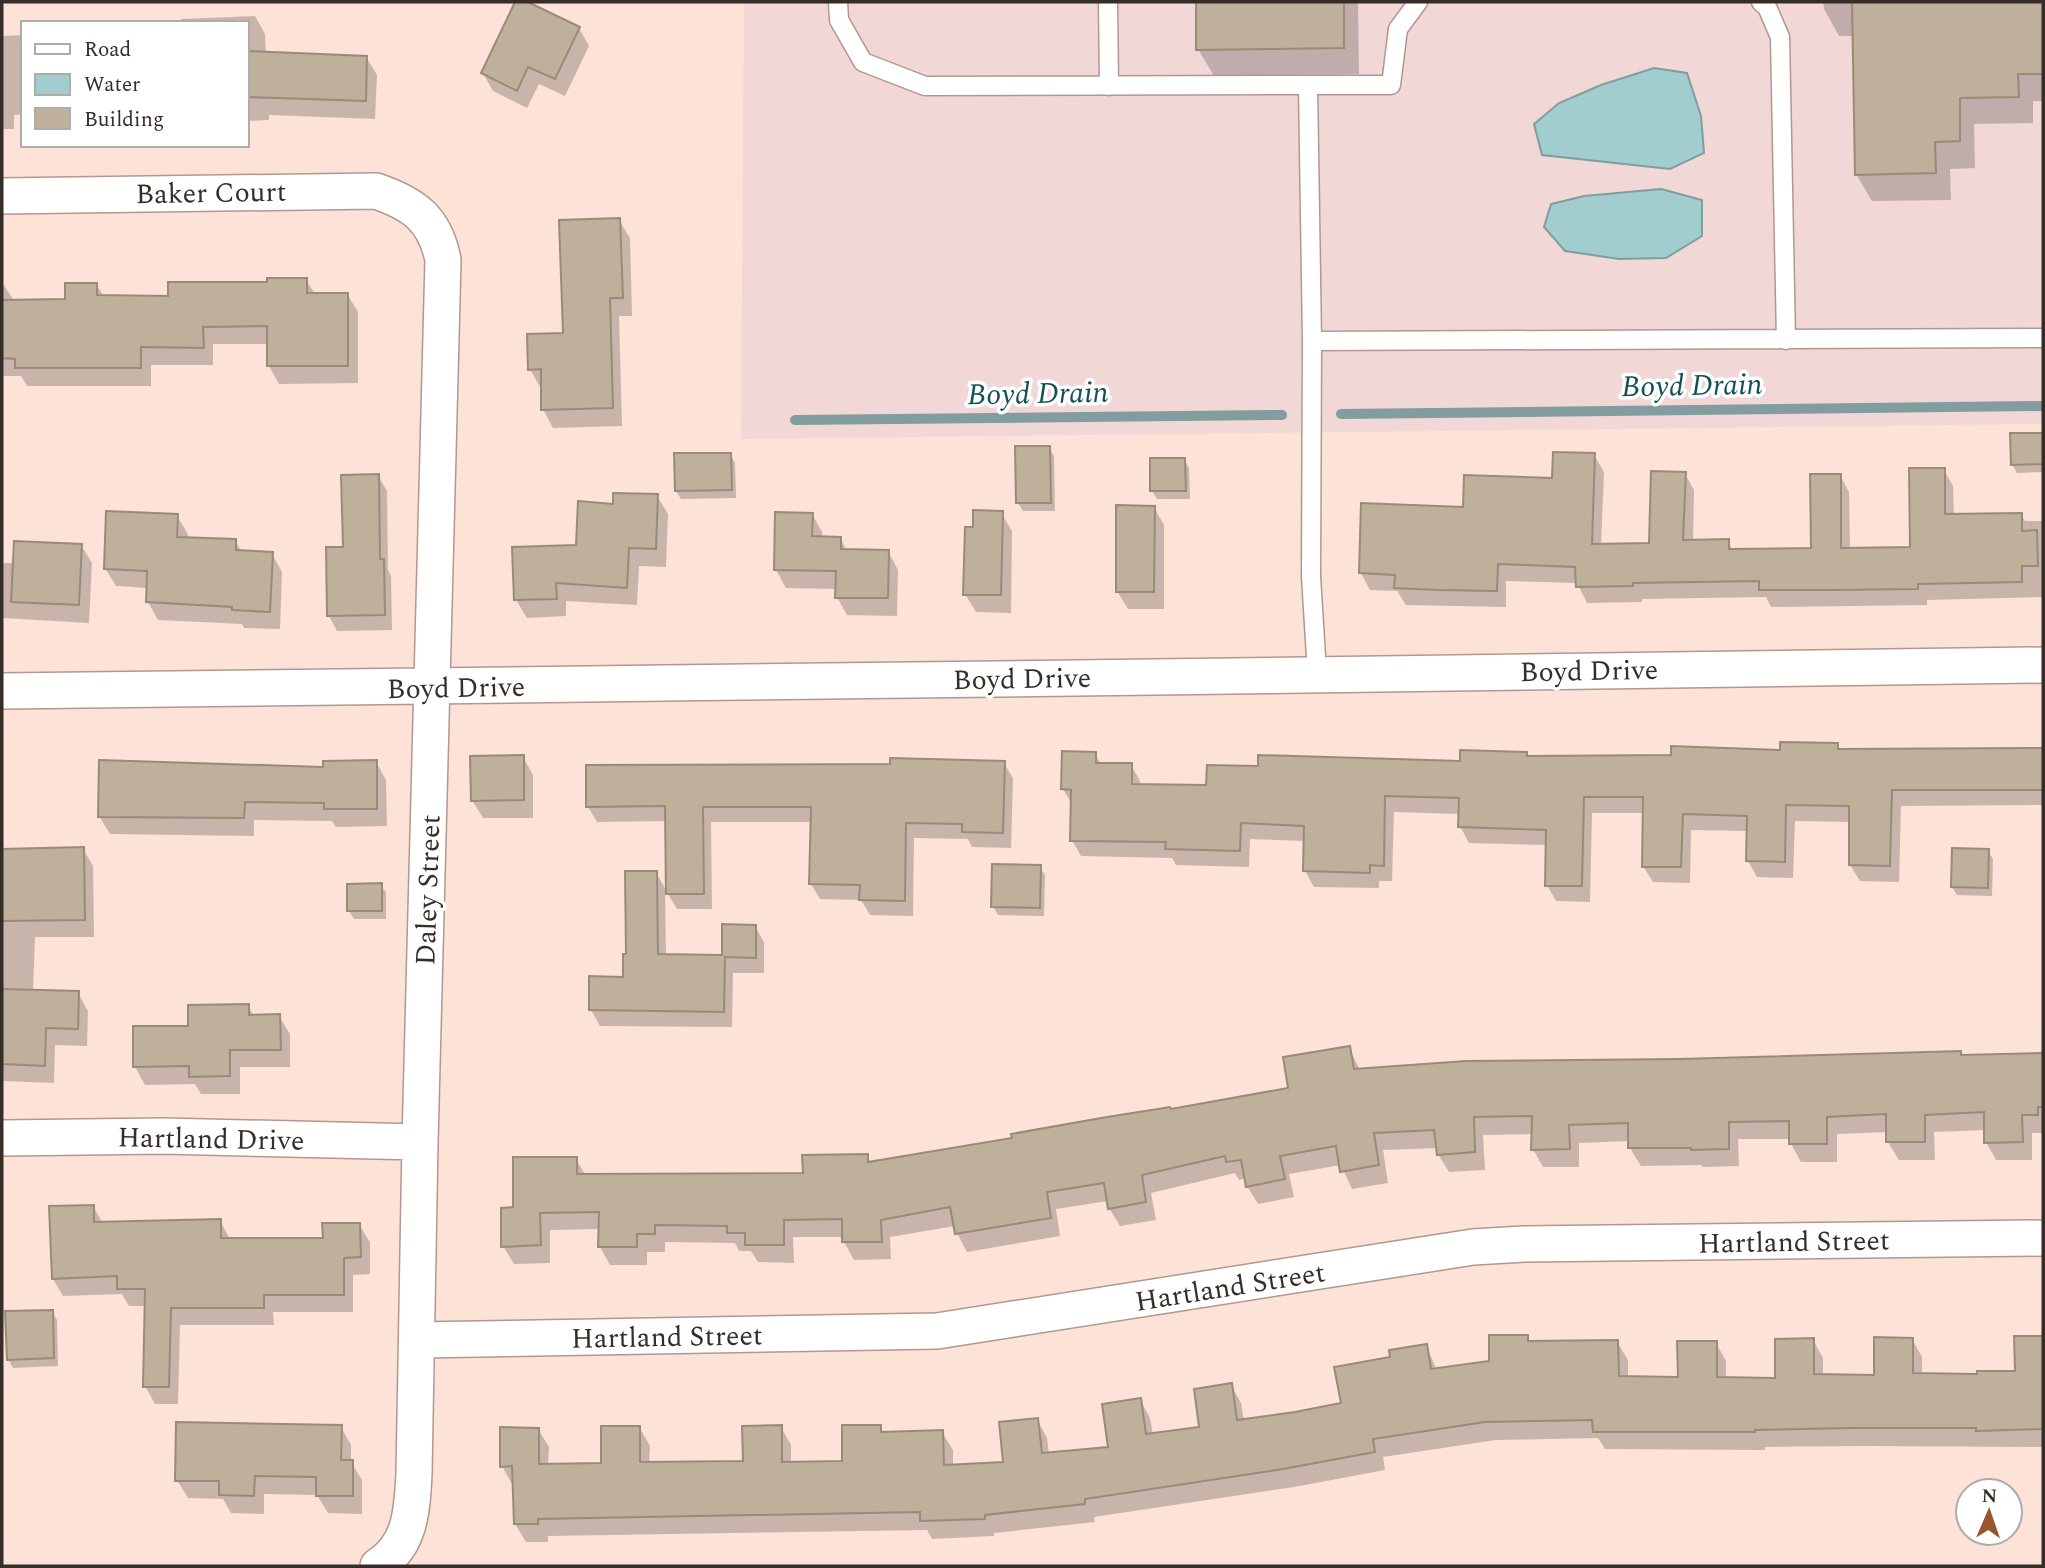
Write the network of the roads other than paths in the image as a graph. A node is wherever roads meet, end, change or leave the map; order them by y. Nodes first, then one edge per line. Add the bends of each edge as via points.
1 (838, 2) edge
2 (1108, 2) edge
3 (1418, 2) edge
4 (1761, 2) edge
5 (1308, 85) junction
6 (1110, 86) junction
7 (2, 195) edge
8 (416, 209) joint
9 (2043, 338) edge
10 (1786, 340) junction
11 (1312, 341) junction
12 (2043, 665) edge
13 (1317, 673) junction
14 (432, 688) junction
15 (2, 691) edge
16 (2, 1138) edge
17 (420, 1142) junction
18 (2043, 1238) edge
19 (417, 1339) junction
20 (377, 1566) edge

1 - 6 lane via 839,20 863,62 925,86
2 - 6 lane
3 - 5 lane via 1398,29 1391,85
4 - 10 lane via 1780,37
5 - 6 lane
5 - 11 lane
7 - 8 street, Baker Court via 376,191
8 - 14 street, Daley Street via 439,239 443,260
9 - 10 lane
10 - 11 lane
11 - 13 lane via 1311,576
12 - 13 street, Boyd Drive
13 - 14 street, Boyd Drive
14 - 15 street, Boyd Drive
14 - 17 street, Daley Street
16 - 17 street, Hartland Drive via 163,1136
17 - 19 street, Daley Street
18 - 19 street, Hartland Street via 1473,1247 937,1331
19 - 20 street, Daley Street via 411,1511 402,1541 391,1558

